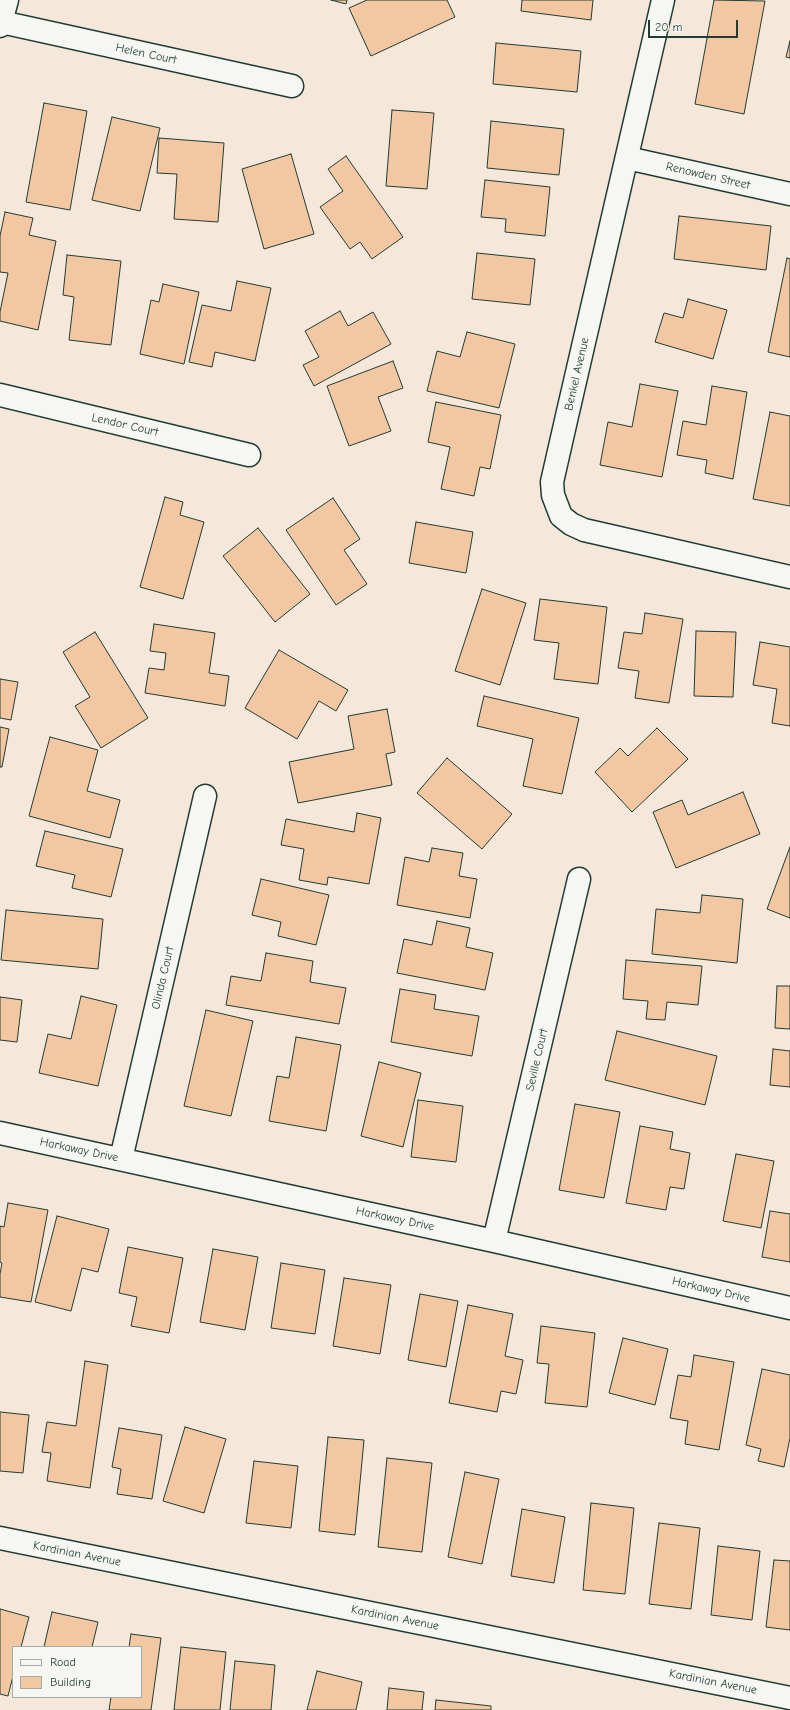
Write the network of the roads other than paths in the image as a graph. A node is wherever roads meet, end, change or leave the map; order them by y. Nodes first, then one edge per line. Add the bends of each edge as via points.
1 (7, 0) edge
2 (663, 0) edge
3 (0, 24) edge
4 (292, 86) dead end
5 (627, 158) junction
6 (790, 194) edge
7 (0, 395) edge
8 (249, 455) dead end
9 (790, 577) edge
10 (205, 796) dead end
11 (579, 879) dead end
12 (0, 1133) edge
13 (121, 1159) junction
14 (494, 1241) junction
15 (790, 1308) edge
16 (0, 1538) edge
17 (790, 1698) edge

1 - 3 street
2 - 5 street, Benkel Avenue
3 - 4 street, Helen Court
5 - 6 street, Renowden Street
5 - 9 street, Benkel Avenue via 552,482 552,495 556,506 561,516 584,530
7 - 8 street, Lendor Court
10 - 13 street, Olinda Court
11 - 14 street, Seville Court
12 - 13 street, Harkaway Drive
13 - 14 street, Harkaway Drive
14 - 15 street, Harkaway Drive
16 - 17 street, Kardinian Avenue

